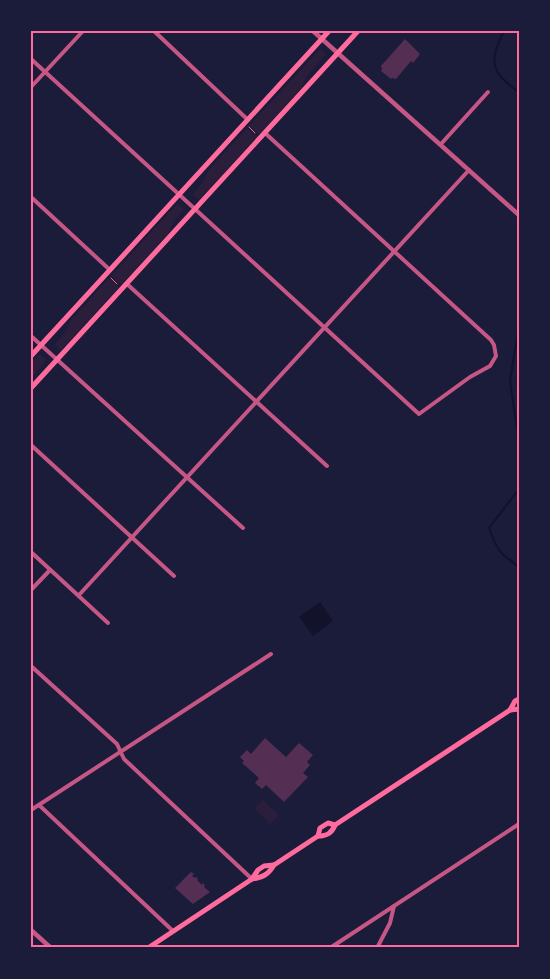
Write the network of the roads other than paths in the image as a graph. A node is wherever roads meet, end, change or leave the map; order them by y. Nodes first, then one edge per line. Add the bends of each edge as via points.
1 (83, 31) edge
2 (154, 31) edge
3 (313, 31) edge
4 (329, 31) edge
5 (358, 31) edge
6 (322, 39) junction
7 (338, 53) junction
8 (31, 59) edge
9 (45, 72) junction
10 (31, 87) edge
11 (488, 92) dead end
12 (247, 121) junction
13 (263, 136) junction
14 (441, 144) junction
15 (469, 170) junction
16 (180, 195) junction
17 (31, 197) edge
18 (195, 209) junction
19 (519, 215) edge
20 (394, 252) junction
21 (108, 272) junction
22 (128, 284) junction
23 (324, 327) junction
24 (31, 336) edge
25 (42, 345) junction
26 (31, 356) edge
27 (58, 360) junction
28 (31, 388) edge
29 (256, 403) junction
30 (31, 445) edge
31 (327, 466) dead end
32 (187, 477) junction
33 (243, 528) dead end
34 (132, 538) junction
35 (31, 552) edge
36 (50, 570) junction
37 (174, 576) dead end
38 (31, 590) edge
39 (79, 595) junction
40 (108, 623) dead end
41 (271, 654) dead end
42 (31, 666) edge
43 (519, 699) edge
44 (519, 709) edge
45 (510, 710) junction
46 (121, 752) junction
47 (39, 805) junction
48 (31, 810) edge
49 (519, 824) edge
50 (335, 825) junction
51 (318, 836) junction
52 (252, 879) junction
53 (394, 906) junction
54 (31, 930) edge
55 (173, 931) junction
56 (50, 948) edge
57 (148, 948) edge
58 (330, 948) edge
59 (377, 948) edge

1 - 9 street
2 - 12 street
3 - 6 street
4 - 6 main road
5 - 7 main road
6 - 7 street
6 - 12 main road
7 - 13 main road
7 - 14 street
8 - 9 street
9 - 10 street
9 - 16 street
11 - 14 street
12 - 16 main road
13 - 18 main road
13 - 20 street
14 - 15 street
15 - 19 street
15 - 20 street
16 - 18 street
16 - 21 main road
17 - 21 street
18 - 22 main road
18 - 23 street
20 - 23 street
20 - 23 street via 491,340 496,350 490,366 419,414
21 - 25 main road
22 - 27 main road
22 - 29 street
23 - 29 street
24 - 25 street
25 - 26 main road
25 - 27 street
27 - 28 main road
27 - 32 street
29 - 31 street
29 - 32 street
30 - 34 street
32 - 33 street
32 - 34 street
34 - 37 street
34 - 39 street
35 - 36 street
36 - 38 street
36 - 39 street
39 - 40 street
41 - 46 street
42 - 46 street via 117,744
43 - 45 main road
44 - 45 main road
45 - 50 main road
46 - 47 street
46 - 52 street via 124,759
47 - 48 street
47 - 55 street
49 - 53 street
50 - 51 main road via 333,831
50 - 51 main road via 324,825
51 - 52 main road via 274,864 263,877
52 - 55 main road
53 - 58 street
53 - 59 street via 390,924
54 - 56 street
55 - 57 main road

